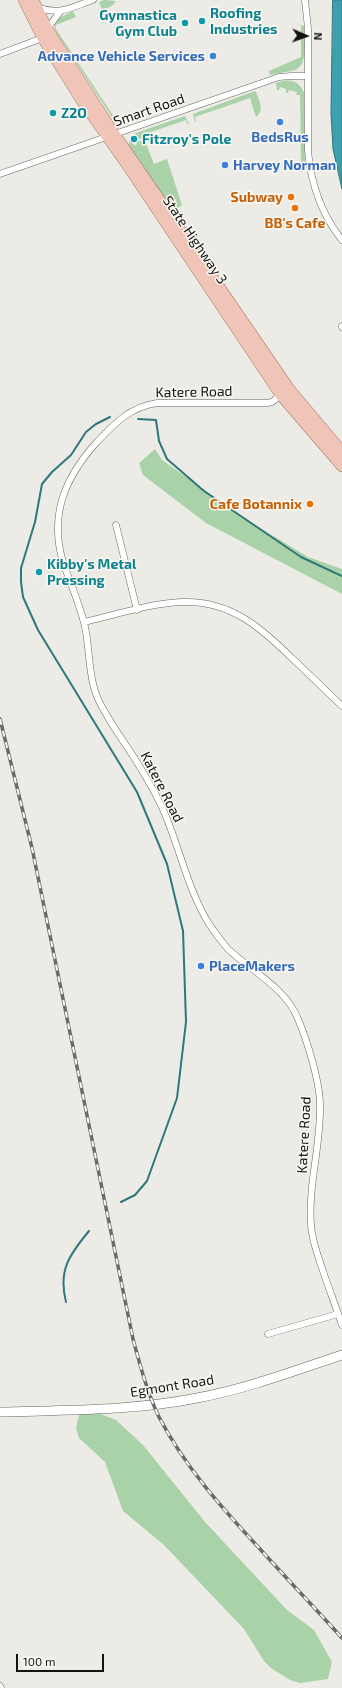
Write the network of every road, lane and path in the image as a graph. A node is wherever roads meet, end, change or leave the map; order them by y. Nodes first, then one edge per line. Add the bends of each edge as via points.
1 (24, 0) edge
2 (92, 0) edge
3 (305, 0) edge
4 (34, 4) edge
5 (60, 12) junction
6 (43, 29) junction
7 (0, 54) edge
8 (308, 76) junction
9 (112, 136) junction
10 (0, 174) edge
11 (342, 240) edge
12 (285, 392) junction
13 (342, 452) edge
14 (342, 466) edge
15 (116, 525) dead end
16 (137, 610) junction
17 (84, 622) junction
18 (342, 706) edge
19 (338, 1314) junction
20 (342, 1326) edge
21 (268, 1334) dead end
22 (342, 1355) edge
23 (0, 1412) edge

1 - 6 highway
2 - 5 street
3 - 8 street
4 - 5 street via 50,12
4 - 6 highway
5 - 6 street
6 - 7 street
6 - 9 highway, State Highway 3 via 108,125
8 - 9 street, Smart Road via 279,77
8 - 11 street via 310,168 319,201
9 - 10 street, Smart Road
9 - 12 highway, State Highway 3
12 - 13 highway, State Highway 3
12 - 14 highway, State Highway 3
12 - 17 street, Katere Road via 267,403 168,403 144,406 125,415 91,449 68,481 58,516 59,544
15 - 16 street
16 - 17 street
16 - 18 street via 193,602 233,612 263,630
17 - 19 street, Katere Road via 95,693 161,807 200,907 229,949 289,1002 298,1017 316,1077 320,1103 311,1226
19 - 20 street, Katere Road
19 - 21 street
22 - 23 main road, Egmont Road via 258,1383 182,1401 123,1408

